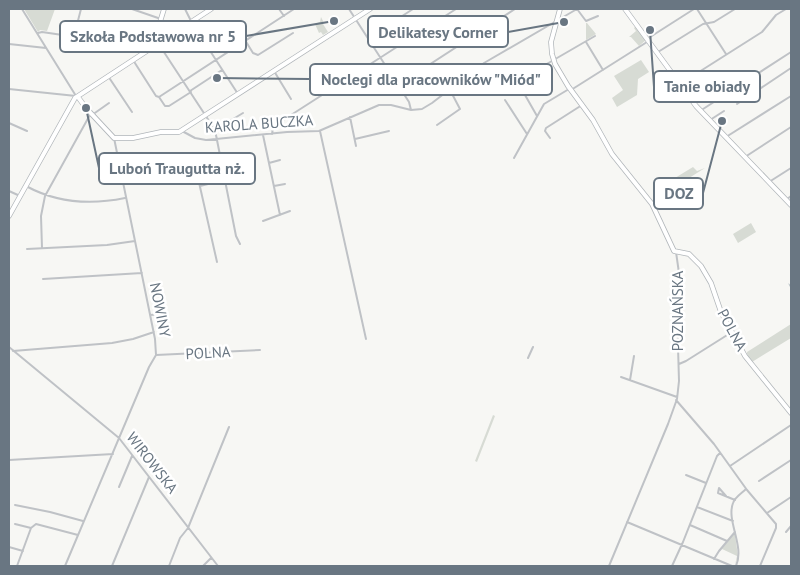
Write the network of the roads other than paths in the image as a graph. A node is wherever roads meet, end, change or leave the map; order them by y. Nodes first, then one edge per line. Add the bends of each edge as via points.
1 (22, 9) edge
2 (81, 9) edge
3 (132, 9) edge
4 (164, 9) edge
5 (185, 9) edge
6 (211, 9) edge
7 (279, 9) edge
8 (294, 9) edge
9 (349, 9) edge
10 (370, 9) edge
11 (413, 9) edge
12 (454, 9) edge
13 (515, 9) edge
14 (560, 9) edge
15 (577, 9) edge
16 (625, 9) edge
17 (696, 9) edge
18 (736, 9) edge
19 (786, 9) edge
20 (284, 16) junction
21 (598, 16) dead end
22 (356, 18) junction
23 (161, 19) junction
24 (191, 21) junction
25 (558, 21) junction
26 (706, 22) junction
27 (549, 26) junction
28 (555, 30) junction
29 (379, 31) dead end
30 (38, 33) junction
31 (293, 33) dead end
32 (74, 36) junction
33 (595, 36) dead end
34 (245, 40) junction
35 (648, 40) junction
36 (203, 41) junction
37 (586, 42) junction
38 (158, 43) junction
39 (9, 44) edge
40 (46, 47) junction
41 (151, 48) junction
42 (187, 51) dead end
43 (791, 52) edge
44 (657, 53) junction
45 (726, 54) junction
46 (380, 58) junction
47 (133, 60) junction
48 (215, 60) junction
49 (554, 61) junction
50 (791, 68) edge
51 (222, 70) junction
52 (603, 70) junction
53 (274, 71) junction
54 (108, 76) junction
55 (526, 76) dead end
56 (183, 80) junction
57 (517, 81) dead end
58 (680, 84) junction
59 (398, 85) junction
60 (9, 89) edge
61 (570, 89) junction
62 (449, 90) junction
63 (190, 91) junction
64 (238, 94) junction
65 (77, 96) junction
66 (791, 96) edge
67 (158, 97) junction
68 (292, 98) dead end
69 (505, 100) dead end
70 (109, 103) dead end
71 (737, 104) dead end
72 (582, 105) junction
73 (411, 110) junction
74 (700, 111) junction
75 (724, 111) dead end
76 (132, 112) dead end
77 (243, 113) dead end
78 (91, 114) junction
79 (206, 115) junction
80 (537, 116) junction
81 (350, 117) junction
82 (710, 120) junction
83 (9, 123) edge
84 (437, 126) dead end
85 (791, 127) edge
86 (215, 130) junction
87 (27, 131) dead end
88 (320, 131) junction
89 (389, 131) dead end
90 (182, 132) junction
91 (272, 134) junction
92 (527, 134) junction
93 (263, 135) junction
94 (726, 137) junction
95 (114, 138) junction
96 (550, 138) dead end
97 (354, 139) junction
98 (216, 140) junction
99 (356, 146) dead end
100 (745, 157) junction
101 (220, 158) junction
102 (514, 158) dead end
103 (280, 160) dead end
104 (197, 163) dead end
105 (269, 163) junction
106 (791, 168) edge
107 (198, 178) dead end
108 (224, 180) junction
109 (769, 182) junction
110 (285, 184) dead end
111 (26, 186) junction
112 (200, 186) junction
113 (274, 186) junction
114 (9, 191) edge
115 (20, 196) junction
116 (46, 196) junction
117 (791, 196) edge
118 (126, 198) junction
119 (786, 200) junction
120 (791, 205) edge
121 (290, 211) dead end
122 (280, 215) junction
123 (9, 216) edge
124 (263, 221) dead end
125 (134, 241) junction
126 (240, 244) dead end
127 (42, 248) junction
128 (26, 249) dead end
129 (676, 252) junction
130 (217, 262) dead end
131 (142, 273) junction
132 (43, 279) dead end
133 (163, 314) dead end
134 (150, 315) junction
135 (154, 332) junction
136 (732, 332) junction
137 (366, 339) dead end
138 (532, 347) dead end
139 (9, 348) edge
140 (259, 349) dead end
141 (13, 351) junction
142 (156, 355) junction
143 (634, 356) dead end
144 (528, 358) dead end
145 (678, 364) junction
146 (621, 377) dead end
147 (630, 380) junction
148 (677, 399) junction
149 (791, 413) edge
150 (791, 424) edge
151 (229, 427) dead end
152 (119, 438) junction
153 (720, 452) junction
154 (113, 454) junction
155 (132, 456) junction
156 (9, 460) edge
157 (791, 460) edge
158 (730, 466) junction
159 (686, 475) dead end
160 (149, 477) junction
161 (759, 481) dead end
162 (706, 483) junction
163 (120, 488) dead end
164 (746, 489) junction
165 (726, 496) dead end
166 (791, 497) edge
167 (735, 500) junction
168 (15, 505) dead end
169 (697, 507) junction
170 (767, 513) junction
171 (84, 521) junction
172 (734, 521) junction
173 (627, 522) junction
174 (14, 524) dead end
175 (690, 526) junction
176 (791, 526) edge
177 (32, 528) junction
178 (188, 528) junction
179 (735, 532) junction
180 (786, 532) dead end
181 (78, 536) junction
182 (727, 541) junction
183 (682, 545) junction
184 (9, 547) edge
185 (24, 551) junction
186 (212, 558) junction
187 (714, 558) junction
188 (17, 566) edge
189 (65, 566) edge
190 (112, 566) edge
191 (169, 566) edge
192 (203, 566) edge
193 (218, 566) edge
194 (609, 566) edge
195 (672, 566) edge
196 (734, 566) edge
197 (760, 566) edge

1 - 30 street
2 - 32 street
3 - 23 street
4 - 23 street
5 - 24 street
6 - 24 street
7 - 20 street
8 - 20 street
9 - 22 street
10 - 22 street
11 - 29 street
12 - 46 street
13 - 59 street
14 - 25 street, POZNAŃSKA
15 - 21 street via 588,21
15 - 25 street
16 - 35 street
17 - 26 street
17 - 35 street
18 - 26 street via 714,22
19 - 45 street via 762,32
20 - 34 street
22 - 46 street
22 - 53 street
23 - 38 street via 156,37
24 - 36 street
24 - 38 street
25 - 27 street
25 - 28 street, POZNAŃSKA
26 - 44 street
26 - 45 street
27 - 28 street
27 - 62 street via 484,62
28 - 49 street, POZNAŃSKA via 551,46
30 - 32 street
30 - 40 street
31 - 34 street via 258,55
32 - 41 street
33 - 37 street
34 - 48 street
35 - 44 street
35 - 52 street
36 - 42 street
36 - 48 street
37 - 49 street
37 - 52 street
38 - 41 street
38 - 56 street
39 - 40 street
40 - 65 street
41 - 47 street
43 - 74 street
44 - 58 street
45 - 58 street
46 - 59 street
46 - 91 street via 277,124
47 - 54 street
47 - 67 street
48 - 51 street
48 - 56 street
49 - 55 street
49 - 61 street, POZNAŃSKA
50 - 71 street
51 - 63 street
51 - 64 street
52 - 61 street
53 - 64 street
53 - 68 street
54 - 65 street
54 - 76 street
56 - 63 street
56 - 67 street
57 - 80 street
58 - 74 street
59 - 73 street
60 - 65 street
61 - 72 street, POZNAŃSKA
61 - 80 street via 546,103
62 - 73 street via 425,108
62 - 84 street via 460,109
63 - 67 street via 167,107
63 - 79 street
64 - 79 street
65 - 78 street
65 - 111 street
66 - 94 street
69 - 92 street
70 - 78 street
72 - 96 street via 546,128
72 - 129 street, POZNAŃSKA via 612,154 651,202
73 - 81 street, KAROLA BUCZKA via 379,105
74 - 82 street
75 - 82 street
77 - 86 street
78 - 95 street
78 - 116 street
79 - 86 street
79 - 90 street
80 - 92 street
81 - 88 street, KAROLA BUCZKA
81 - 97 street
82 - 94 street
83 - 87 street
85 - 100 street
86 - 98 street
88 - 91 street, KAROLA BUCZKA
88 - 137 street
89 - 97 street
90 - 95 street
90 - 98 street, KAROLA BUCZKA via 198,139
91 - 93 street, KAROLA BUCZKA
92 - 102 street
93 - 98 street, KAROLA BUCZKA
93 - 105 street
94 - 100 street
95 - 118 street, NOWINY
97 - 99 street
98 - 101 street
100 - 109 street
101 - 104 street
101 - 108 street
103 - 105 street
105 - 113 street
106 - 109 street
107 - 112 street
108 - 112 street
108 - 126 street
109 - 119 street
110 - 113 street
111 - 115 street
111 - 116 street
112 - 130 street
113 - 122 street
114 - 115 street
115 - 123 street
116 - 118 street via 74,202
116 - 127 street via 41,214
117 - 119 street
118 - 125 street, NOWINY
119 - 120 street
121 - 122 street
122 - 124 street
125 - 127 street
125 - 131 street, NOWINY
127 - 128 street
129 - 136 street, POLNA via 689,254 702,267
129 - 145 street, POZNAŃSKA via 680,278
131 - 132 street
131 - 134 street, NOWINY
133 - 134 street
134 - 135 street, NOWINY
135 - 141 street via 112,343
135 - 142 street, NOWINY
136 - 145 street
136 - 149 street, POLNA via 751,364
138 - 144 street
139 - 141 street, WIROWSKA
140 - 142 street, POLNA
141 - 152 street, WIROWSKA
142 - 152 street, NOWINY
143 - 147 street
145 - 148 street, POZNAŃSKA
146 - 147 street
147 - 148 street
148 - 153 street
148 - 173 street, POZNAŃSKA
150 - 158 street
151 - 178 street
152 - 154 street, NOWINY
152 - 155 street, WIROWSKA
153 - 158 street
153 - 162 street
154 - 156 street
154 - 171 street, NOWINY
155 - 160 street, WIROWSKA
155 - 163 street
157 - 161 street
158 - 164 street
159 - 162 street
160 - 178 street, WIROWSKA
160 - 190 street
162 - 169 street
164 - 167 street
164 - 170 street
165 - 167 street
166 - 170 street
167 - 172 street via 732,508
168 - 171 street
169 - 172 street
169 - 175 street
170 - 197 street via 776,526
171 - 181 street, NOWINY
172 - 179 street
173 - 183 street
173 - 194 street, POZNAŃSKA
174 - 177 street
175 - 182 street
175 - 183 street
176 - 180 street
177 - 181 street via 36,524
177 - 185 street
178 - 186 street, WIROWSKA
178 - 191 street via 180,538
179 - 182 street
179 - 196 street via 739,554
181 - 189 street, NOWINY
182 - 187 street
183 - 187 street
183 - 195 street
184 - 185 street
185 - 188 street
186 - 192 street
186 - 193 street, WIROWSKA
187 - 196 street

